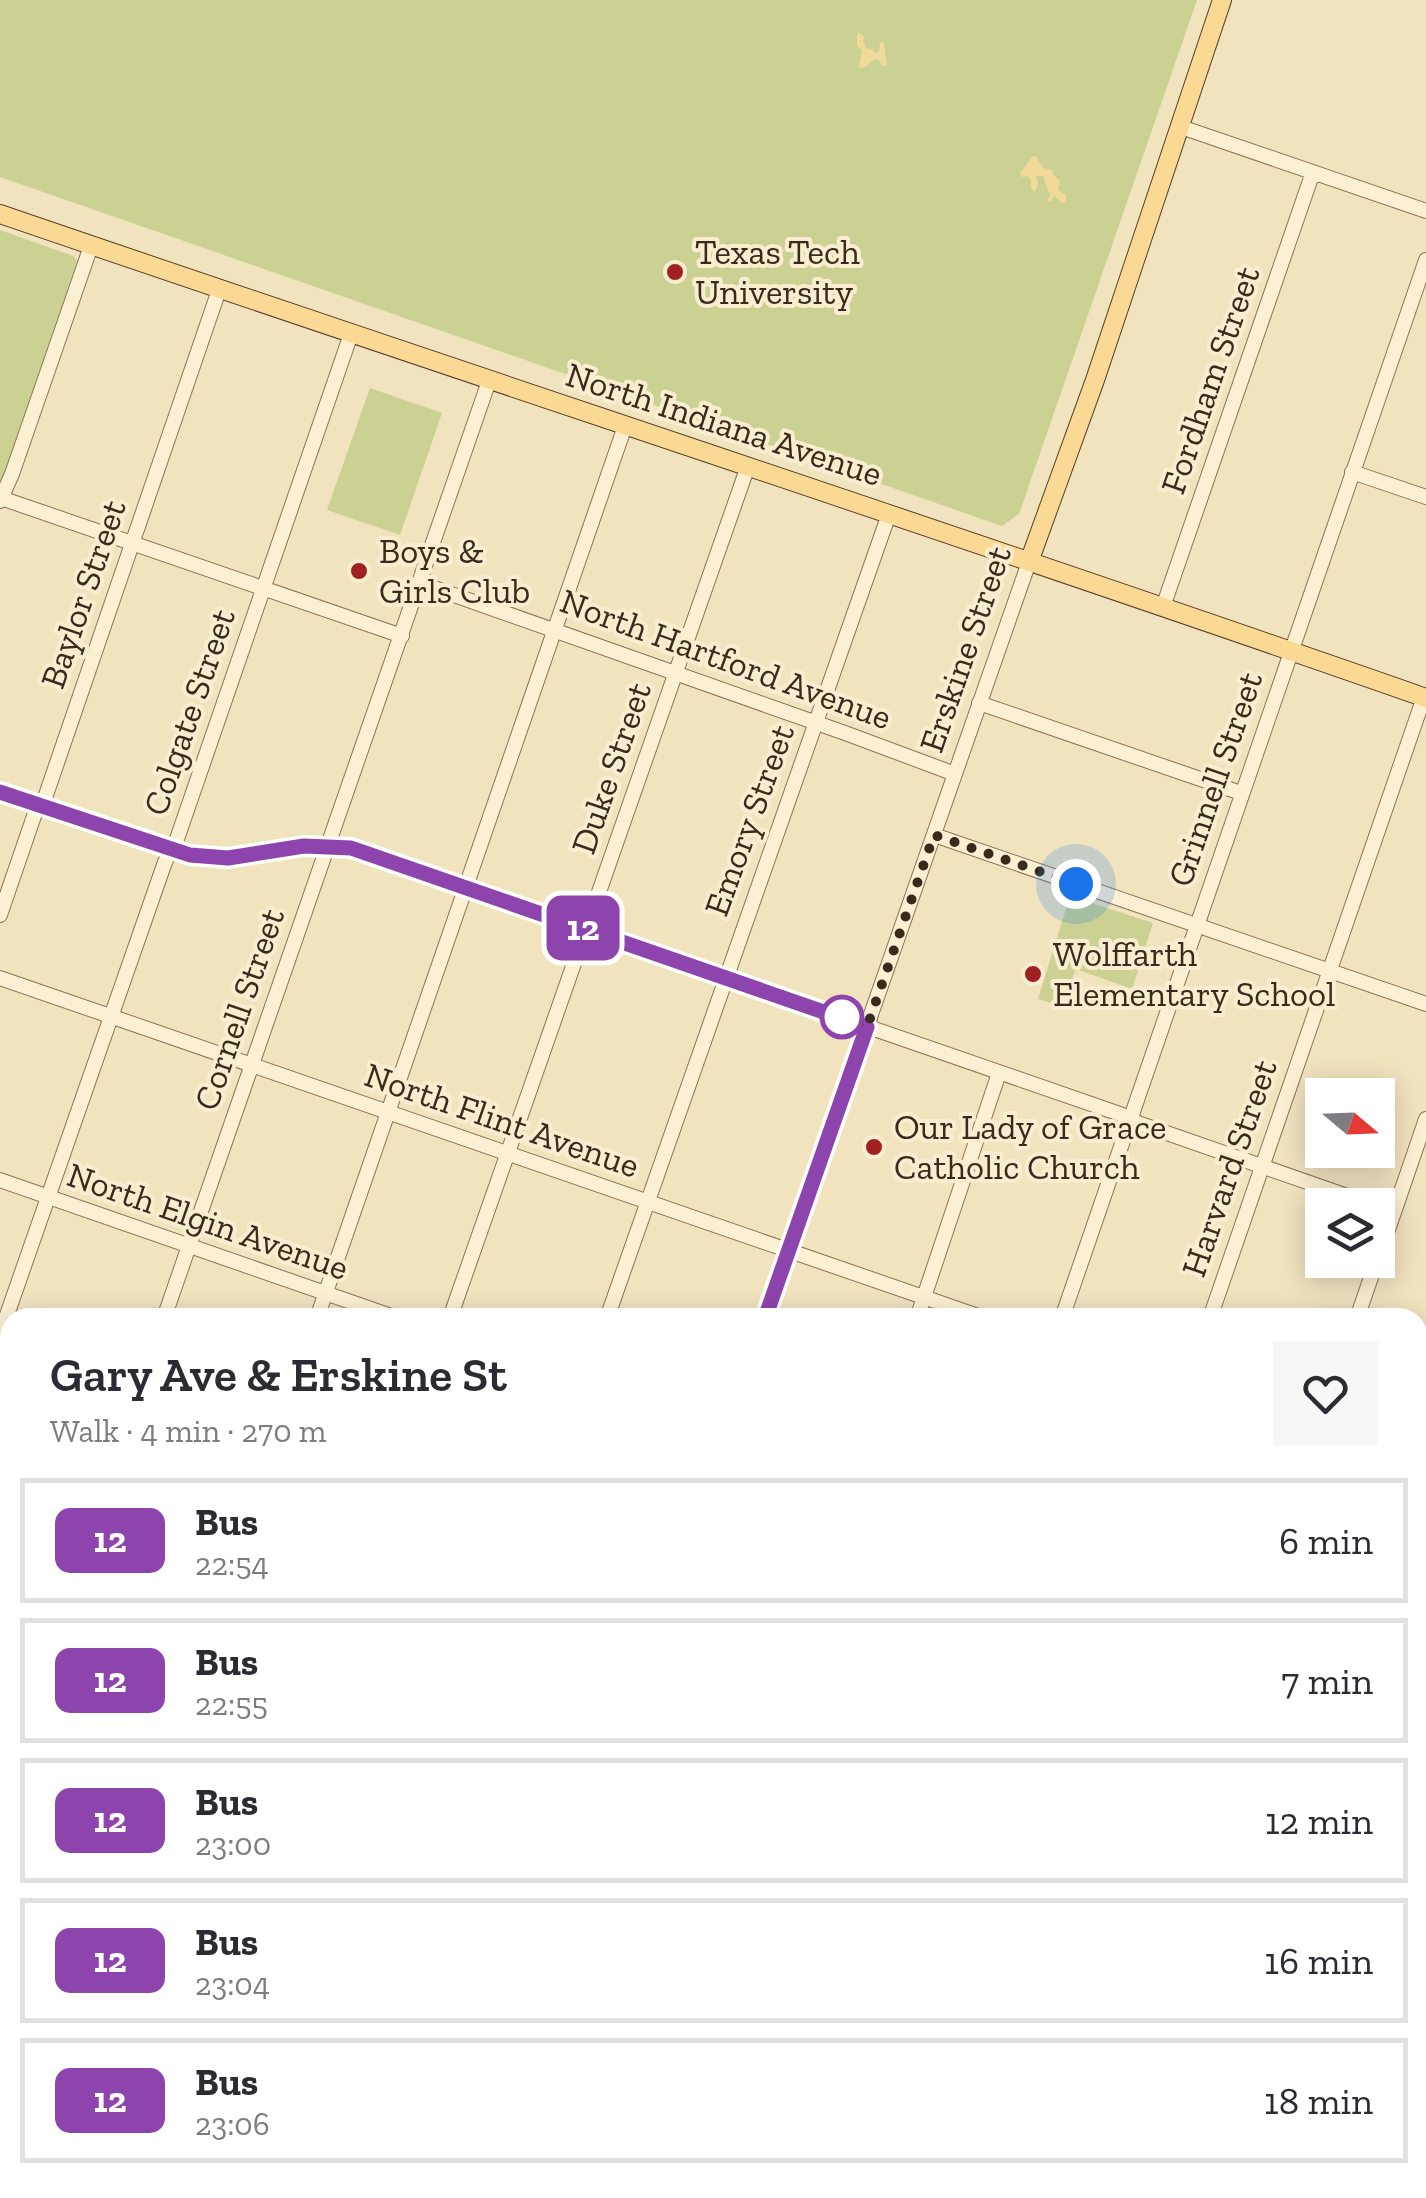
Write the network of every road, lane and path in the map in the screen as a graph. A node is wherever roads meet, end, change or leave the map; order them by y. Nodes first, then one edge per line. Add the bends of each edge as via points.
1 (1222, 0) edge
2 (1181, 127) junction
3 (1313, 172) junction
4 (1426, 210) edge
5 (0, 214) edge
6 (91, 246) junction
7 (1426, 260) edge
8 (219, 290) junction
9 (350, 334) junction
10 (489, 380) junction
11 (625, 426) junction
12 (748, 466) junction
13 (1352, 472) junction
14 (1426, 498) edge
15 (1, 499) edge
16 (889, 514) junction
17 (132, 542) junction
18 (1029, 562) junction
19 (420, 583) junction
20 (263, 588) junction
21 (1163, 607) junction
22 (554, 630) junction
23 (402, 636) junction
24 (1290, 650) junction
25 (676, 673) junction
26 (1425, 697) edge
27 (979, 703) junction
28 (816, 722) junction
29 (955, 774) junction
30 (0, 792) edge
31 (1241, 793) junction
32 (40, 806) junction
33 (934, 835) junction
34 (328, 846) junction
35 (171, 850) junction
36 (465, 888) junction
37 (0, 916) edge
38 (1196, 924) junction
39 (586, 930) junction
40 (1328, 972) junction
41 (725, 977) junction
42 (0, 978) edge
43 (1426, 1004) edge
44 (111, 1016) junction
45 (867, 1027) junction
46 (251, 1064) junction
47 (999, 1073) junction
48 (388, 1112) junction
49 (1130, 1119) junction
50 (1426, 1119) edge
51 (508, 1153) junction
52 (1261, 1167) junction
53 (0, 1180) edge
54 (1322, 1188) edge
55 (48, 1197) junction
56 (648, 1202) junction
57 (1395, 1209) edge
58 (188, 1246) junction
59 (789, 1250) junction
60 (1371, 1278) edge
61 (325, 1293) junction
62 (924, 1296) junction
63 (9, 1308) edge
64 (167, 1308) edge
65 (320, 1308) edge
66 (368, 1308) edge
67 (454, 1308) edge
68 (611, 1308) edge
69 (769, 1308) edge
70 (920, 1308) edge
71 (957, 1308) edge
72 (1065, 1308) edge
73 (1213, 1308) edge
74 (1360, 1308) edge

1 - 2 main road, Erskine Street
2 - 3 street
2 - 18 main road, Erskine Street
3 - 4 street
3 - 21 street, Fordham Street
5 - 6 main road, North Indiana Avenue
6 - 8 main road, North Indiana Avenue
6 - 15 street
7 - 13 street, Grinnell Street
8 - 9 main road, North Indiana Avenue
8 - 17 street, Baylor Street
9 - 10 main road, North Indiana Avenue
9 - 20 street, Colgate Street
10 - 11 main road, North Indiana Avenue
10 - 19 street, Cornell Street
11 - 12 main road, North Indiana Avenue
11 - 22 street
12 - 16 main road, North Indiana Avenue
12 - 25 street, Duke Street
13 - 14 street
13 - 24 street, Grinnell Street
15 - 17 street
16 - 18 main road, North Indiana Avenue
16 - 28 street, Emory Street
17 - 20 street
17 - 32 street, Baylor Street
18 - 21 main road, North Indiana Avenue
18 - 27 street, Erskine Street
19 - 22 street, North Hartford Avenue
19 - 23 street, Cornell Street
20 - 23 street
20 - 35 street, Colgate Street
21 - 24 main road, North Indiana Avenue
22 - 25 street, North Hartford Avenue
22 - 36 street
23 - 34 street, Cornell Street
24 - 26 main road, North Indiana Avenue
24 - 31 street, Grinnell Street
25 - 28 street, North Hartford Avenue
25 - 39 street, Duke Street
26 - 40 street, Harvard Street
27 - 29 street, Erskine Street
27 - 31 street
28 - 29 street, North Hartford Avenue
28 - 41 street, Emory Street
29 - 33 street, Erskine Street
30 - 32 street
31 - 38 street, Grinnell Street
32 - 35 street
32 - 37 street, Baylor Street
33 - 38 street
33 - 45 street, Erskine Street
34 - 35 street via 228,858
34 - 36 street
34 - 46 street, Cornell Street
35 - 44 street, Colgate Street
36 - 39 street
36 - 48 street
38 - 40 street
38 - 49 street, Grinnell Street
39 - 41 street
39 - 51 street, Duke Street
40 - 43 street
40 - 52 street, Harvard Street
41 - 45 street
41 - 56 street, Emory Street
42 - 44 street, North Flint Avenue
44 - 46 street, North Flint Avenue
44 - 55 street, Colgate Street
45 - 47 street
45 - 59 street, Erskine Street
46 - 48 street, North Flint Avenue
46 - 58 street, Cornell Street
47 - 49 street
47 - 62 street
48 - 51 street, North Flint Avenue
48 - 61 street
49 - 52 street
49 - 72 street, Grinnell Street
50 - 57 street
51 - 56 street, North Flint Avenue
51 - 67 street, Duke Street
52 - 54 street
52 - 73 street, Harvard Street
53 - 55 street, North Elgin Avenue
55 - 58 street, North Elgin Avenue
55 - 63 street, Colgate Street
56 - 59 street, North Flint Avenue
56 - 68 street, Emory Street
58 - 61 street, North Elgin Avenue
58 - 64 street, Cornell Street
59 - 62 street, North Flint Avenue
59 - 69 street, Erskine Street
60 - 74 street
61 - 65 street
61 - 66 street, North Elgin Avenue
62 - 70 street
62 - 71 street, North Flint Avenue

